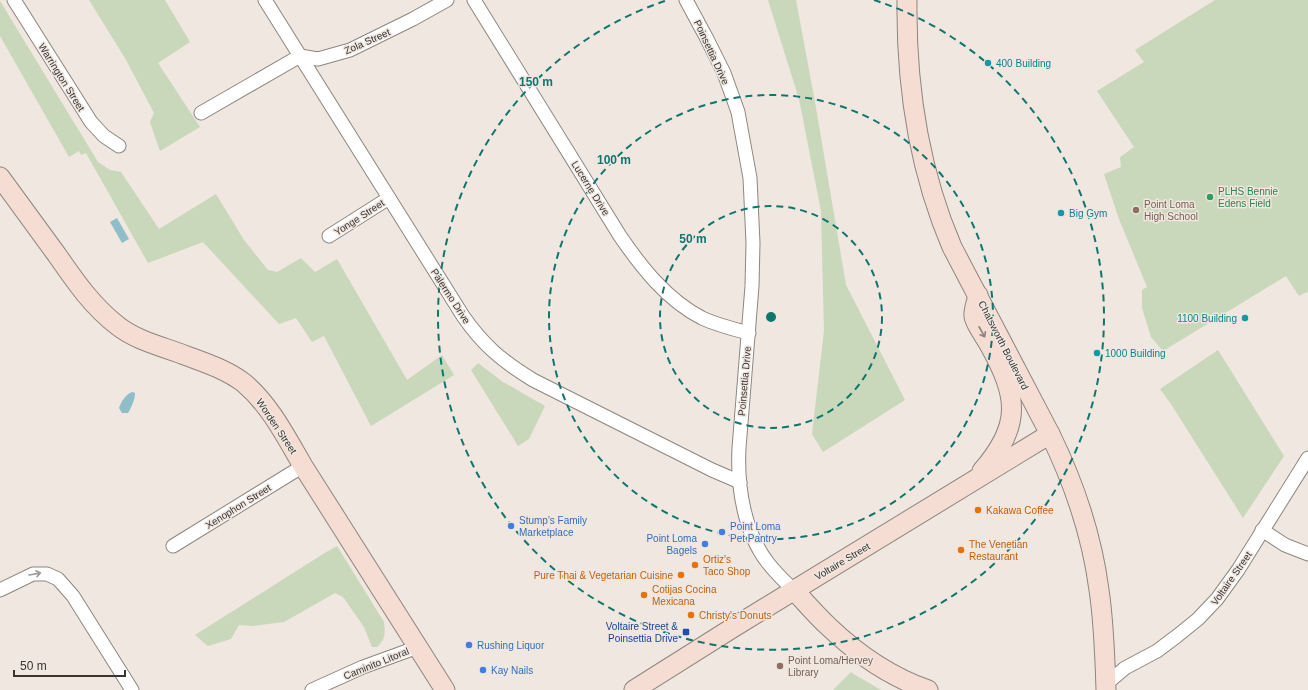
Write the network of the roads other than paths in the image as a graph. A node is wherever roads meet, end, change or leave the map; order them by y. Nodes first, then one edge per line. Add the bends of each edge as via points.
1 (14, 0) edge
2 (265, 0) edge
3 (447, 0) edge
4 (474, 0) edge
5 (686, 0) edge
6 (907, 0) edge
7 (300, 56) junction
8 (201, 113) dead end
9 (118, 146) dead end
10 (0, 176) edge
11 (389, 198) junction
12 (330, 236) dead end
13 (978, 296) junction
14 (748, 333) junction
15 (1050, 434) junction
16 (1308, 458) edge
17 (303, 466) junction
18 (740, 482) junction
19 (972, 482) junction
20 (1262, 530) junction
21 (173, 546) dead end
22 (1308, 554) edge
23 (0, 590) edge
24 (794, 590) junction
25 (418, 646) junction
26 (1104, 688) edge
27 (132, 690) edge
28 (312, 690) edge
29 (445, 690) edge
30 (634, 690) edge
31 (928, 690) edge

1 - 9 street, Warrington Street via 91,122
2 - 7 street, Palermo Drive
3 - 7 street, Zola Street via 350,50 318,59
4 - 14 street, Lucerne Drive via 620,236 642,267 663,289 701,317
5 - 14 street, Poinsettia Drive via 724,73 738,112 749,170 753,243
6 - 13 main road, Chatsworth Boulevard via 910,76 920,145 944,229
7 - 8 street
7 - 11 street, Palermo Drive
10 - 17 main road, Worden Street via 82,290 103,314 136,336 216,367 244,383 269,410
11 - 12 street, Yonge Street
11 - 18 street, Palermo Drive via 462,316 480,340 506,363 533,380
13 - 15 main road, Chatsworth Boulevard
13 -> 19 main road via 974,317 1005,376 1012,412 1008,429 999,448
14 - 18 street, Poinsettia Drive via 739,448
15 - 19 main road, Voltaire Street
15 - 26 main road, Chatsworth Boulevard via 1075,491 1091,548 1099,590
16 - 20 street, Voltaire Street
17 - 21 street, Xenophon Street
17 - 25 main road, Worden Street
18 - 24 street, Poinsettia Drive via 744,507 756,543 768,563
19 - 24 main road, Voltaire Street
20 - 22 street via 1285,545
20 - 26 street, Voltaire Street via 1228,585 1208,609 1157,651 1125,668
23 -> 27 street via 33,574 47,574 58,579 73,596
24 - 30 main road, Voltaire Street
24 - 31 main road, Poinsettia Drive via 827,625 860,653 906,681
25 - 28 street, Caminito Litoral
25 - 29 main road, Worden Street

